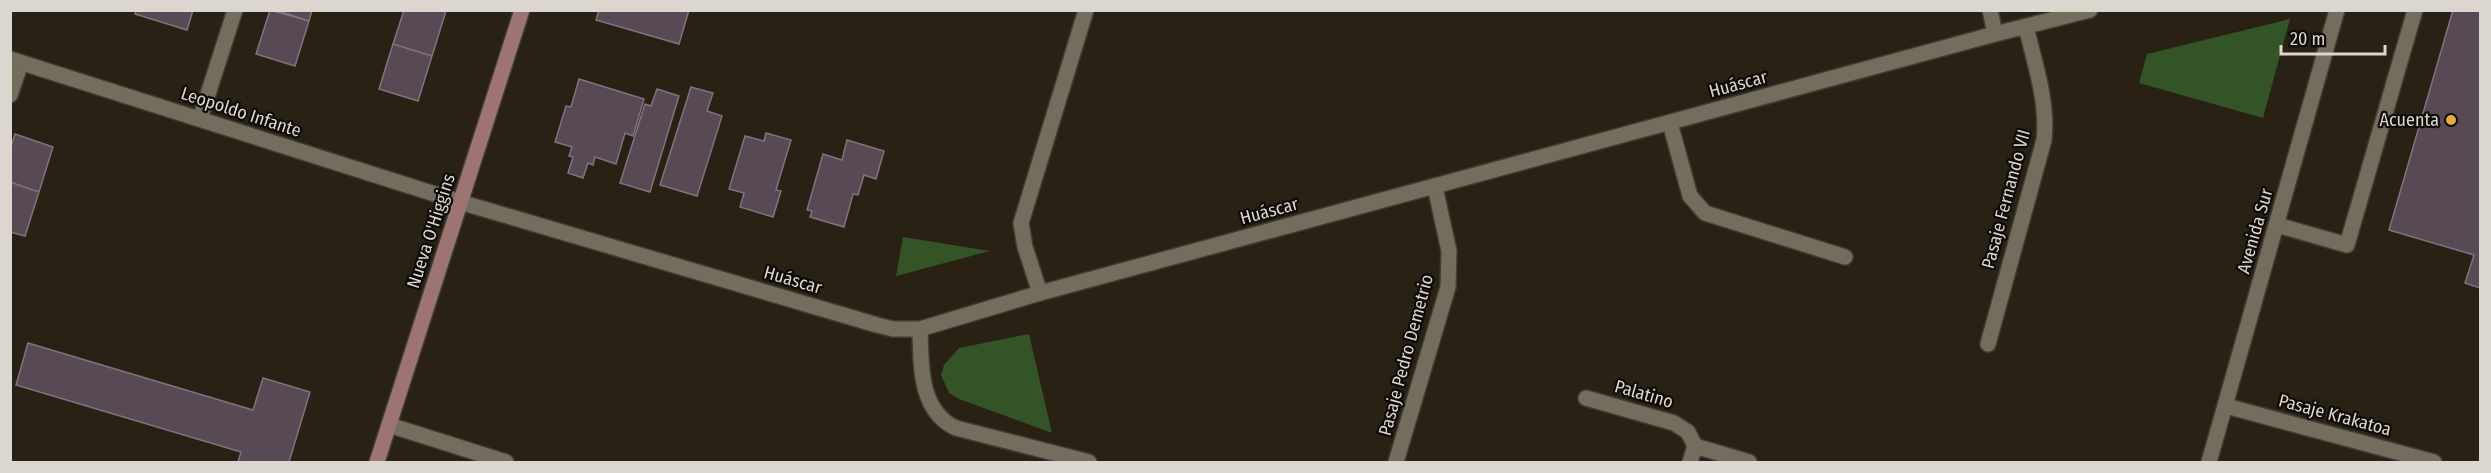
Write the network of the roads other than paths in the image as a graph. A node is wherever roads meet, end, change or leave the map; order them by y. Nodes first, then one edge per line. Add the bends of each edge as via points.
1 (235, 10) edge
2 (522, 10) edge
3 (1086, 10) edge
4 (1989, 10) edge
5 (2090, 10) edge
6 (2337, 10) edge
7 (2415, 10) edge
8 (2026, 27) junction
9 (1995, 34) junction
10 (16, 61) edge
11 (10, 95) edge
12 (200, 119) junction
13 (1670, 123) junction
14 (1435, 187) junction
15 (460, 202) junction
16 (2277, 225) junction
17 (1845, 257) dead end
18 (1040, 293) junction
19 (920, 329) junction
20 (1988, 344) dead end
21 (1586, 398) dead end
22 (2226, 406) junction
23 (389, 425) junction
24 (1695, 446) junction
25 (377, 462) edge
26 (506, 462) edge
27 (1089, 462) edge
28 (1396, 462) edge
29 (1690, 462) edge
30 (1749, 462) edge
31 (2209, 462) edge
32 (2434, 462) edge

1 - 12 street
2 - 15 main road, Nueva O'Higgins
3 - 18 street via 1021,223
4 - 9 street
5 - 8 street, Huáscar
6 - 16 street, Avenida Sur
7 - 16 street via 2347,245
8 - 9 street, Huáscar
8 - 20 street, Pasaje Fernando VII via 2044,104 2044,140
9 - 13 street, Huáscar
10 - 11 street
10 - 12 street, Leopoldo Infante
12 - 15 street, Leopoldo Infante
13 - 14 street, Huáscar
13 - 17 street via 1690,196 1705,213
14 - 18 street, Huáscar
14 - 28 street, Pasaje Pedro Demetrio via 1449,251 1448,287
15 - 19 street, Huáscar via 877,325
15 - 23 main road, Nueva O'Higgins
16 - 22 street, Avenida Sur
18 - 19 street, Huáscar
19 - 27 street via 929,402 945,423
21 - 24 street, Palatino via 1674,423 1688,432
22 - 31 street, Avenida Sur
22 - 32 street, Pasaje Krakatoa
23 - 25 main road, Nueva O'Higgins
23 - 26 street
24 - 29 street
24 - 30 street

